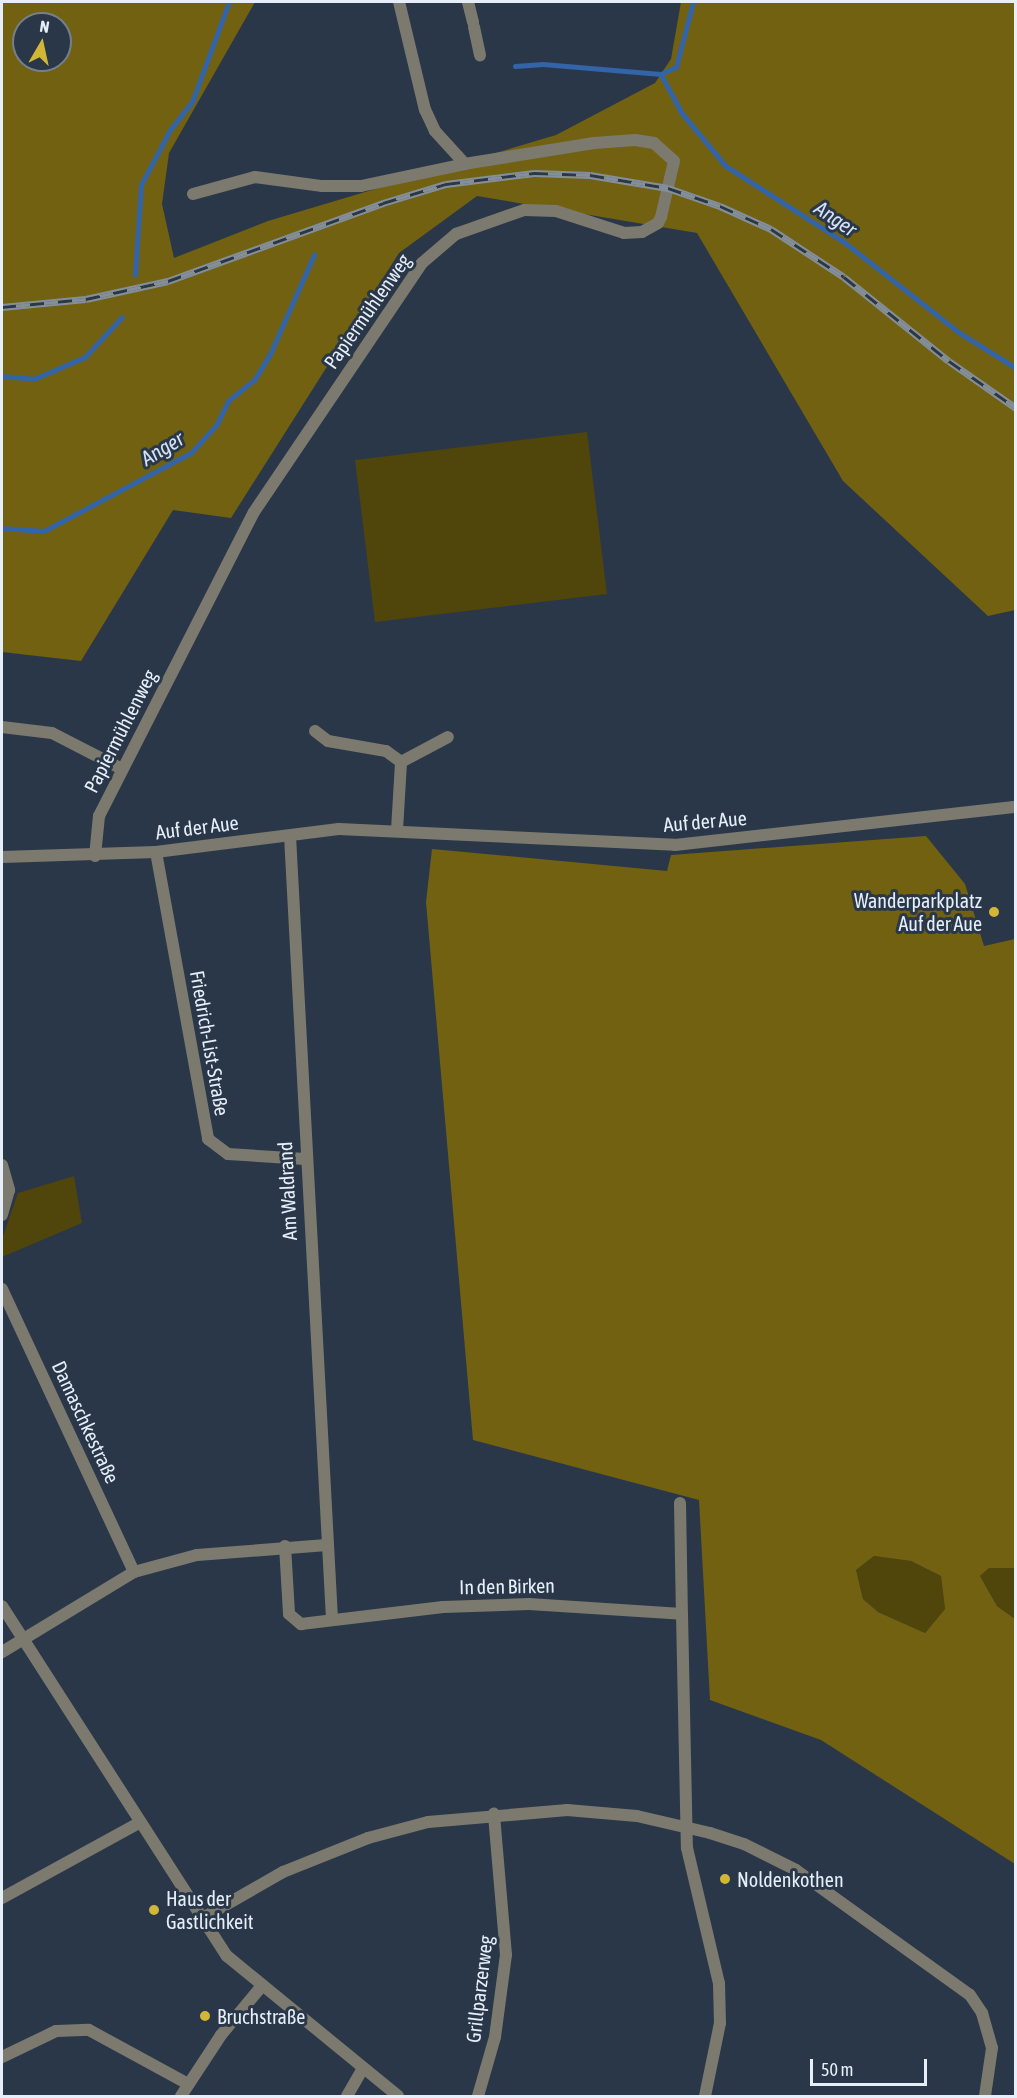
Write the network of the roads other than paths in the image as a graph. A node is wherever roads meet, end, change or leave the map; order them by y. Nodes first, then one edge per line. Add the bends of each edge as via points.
1 (399, 2) edge
2 (468, 2) edge
3 (480, 54) dead end
4 (465, 164) junction
5 (193, 194) dead end
6 (2, 726) edge
7 (315, 731) dead end
8 (448, 737) dead end
9 (401, 762) junction
10 (122, 769) junction
11 (1016, 807) edge
12 (397, 830) junction
13 (290, 836) junction
14 (156, 852) junction
15 (95, 856) junction
16 (2, 857) edge
17 (304, 1159) junction
18 (2, 1165) edge
19 (2, 1215) edge
20 (2, 1288) edge
21 (680, 1503) dead end
22 (327, 1545) junction
23 (285, 1546) junction
24 (134, 1572) junction
25 (2, 1606) edge
26 (682, 1614) junction
27 (332, 1618) junction
28 (23, 1639) junction
29 (2, 1652) edge
30 (494, 1814) junction
31 (139, 1823) junction
32 (686, 1828) junction
33 (2, 1898) edge
34 (201, 1919) junction
35 (261, 1988) junction
36 (2, 2057) edge
37 (363, 2068) junction
38 (188, 2084) junction
39 (181, 2097) edge
40 (347, 2097) edge
41 (398, 2097) edge
42 (478, 2097) edge
43 (705, 2097) edge
44 (985, 2097) edge

1 - 4 street via 425,110 435,130
2 - 3 street
4 - 5 street, Papiermühlenweg via 361,186 322,186 255,177
4 - 10 street, Papiermühlenweg via 635,140 654,143 674,161 658,223 642,232 624,233 556,211 525,210 456,234 422,263 254,512
6 - 10 street via 52,733
7 - 9 street via 328,741 386,751
8 - 9 street
9 - 12 street
10 - 15 street, Papiermühlenweg via 96,826
11 - 12 street, Auf der Aue via 675,845
12 - 13 street, Auf der Aue via 339,829
13 - 14 street, Auf der Aue
13 - 17 street, Am Waldrand
14 - 15 street, Auf der Aue
14 - 17 street, Friedrich-List-Straße via 208,1139 228,1154
15 - 16 street, Auf der Aue
17 - 22 street, Am Waldrand
18 - 19 street via 9,1190
20 - 24 street, Damaschkestraße
21 - 26 street
22 - 23 street
22 - 27 street
23 - 24 street via 197,1555
23 - 27 street, In den Birken via 292,1620 306,1623
24 - 28 street
25 - 28 street
26 - 27 street, In den Birken via 529,1604 443,1607
26 - 32 street
28 - 29 street
28 - 31 street
30 - 32 street via 602,1812
30 - 34 street via 428,1822 368,1838 283,1872
30 - 42 street, Grillparzerweg via 506,1955 495,2037
31 - 33 street
31 - 34 street
32 - 43 street via 691,1869 719,1983 716,2060
32 - 44 street via 744,1844 796,1870 970,1995 982,2013 992,2048
34 - 35 street via 227,1956
35 - 37 street
35 - 38 street
36 - 38 street via 56,2031 89,2030
37 - 40 street
37 - 41 street
38 - 39 street

